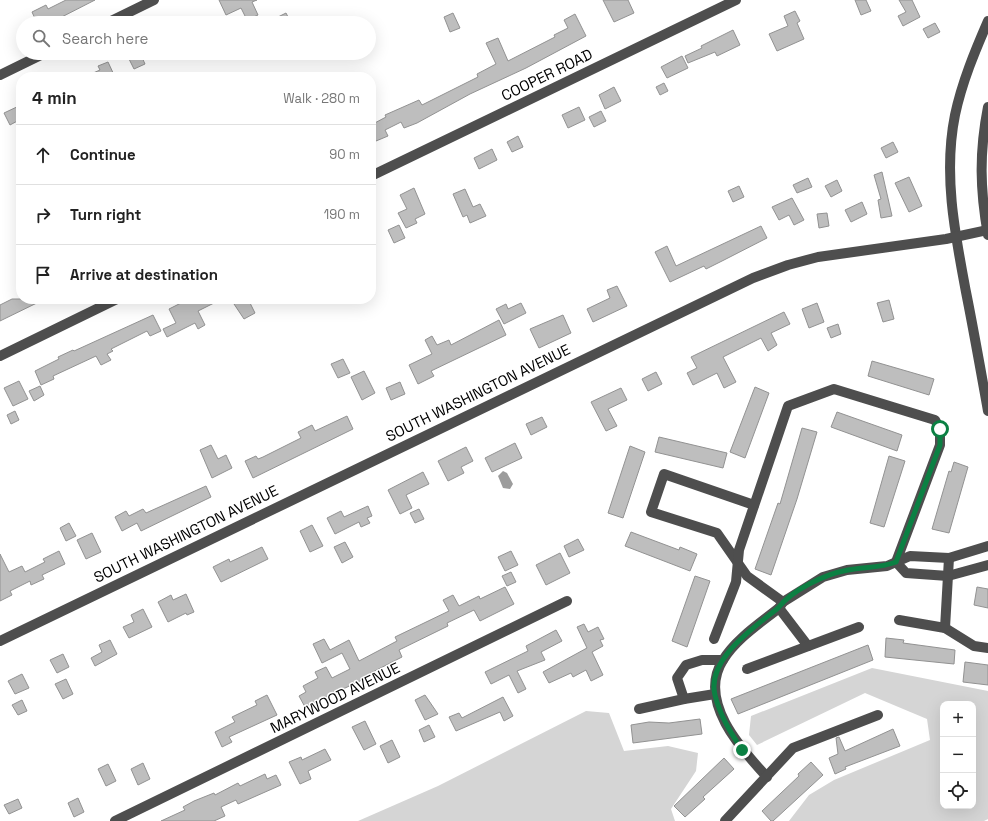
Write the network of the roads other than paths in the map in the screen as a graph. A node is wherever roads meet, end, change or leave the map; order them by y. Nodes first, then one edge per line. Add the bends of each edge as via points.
1 (154, 0) edge
2 (736, 0) edge
3 (121, 16) edge
4 (988, 21) edge
5 (31, 60) edge
6 (0, 75) edge
7 (988, 107) edge
8 (376, 174) edge
9 (988, 232) edge
10 (956, 235) junction
11 (107, 304) edge
12 (0, 356) edge
13 (980, 364) junction
14 (988, 377) edge
15 (988, 411) edge
16 (754, 505) junction
17 (988, 546) edge
18 (949, 558) junction
19 (896, 562) junction
20 (738, 564) junction
21 (988, 565) edge
22 (948, 576) junction
23 (567, 601) dead end
24 (781, 605) junction
25 (899, 620) dead end
26 (859, 627) dead end
27 (945, 628) junction
28 (714, 639) dead end
29 (0, 641) edge
30 (808, 646) junction
31 (988, 648) edge
32 (722, 660) junction
33 (747, 669) dead end
34 (715, 694) junction
35 (684, 699) junction
36 (639, 709) dead end
37 (878, 716) dead end
38 (767, 777) junction
39 (115, 821) edge
40 (725, 821) edge

1 - 3 street
2 - 8 street, COOPER ROAD
4 - 10 street via 964,81 955,116 951,148 951,190
5 - 6 street
7 - 9 street via 981,157 981,187
9 - 10 street, SOUTH WASHINGTON AVENUE
10 - 13 street
10 - 29 street, SOUTH WASHINGTON AVENUE via 946,239 818,257 753,278
11 - 12 street
13 - 14 street
13 - 15 street
16 - 19 street via 788,406 834,389 935,420 940,429 940,445
16 - 20 street via 739,550
16 - 20 street via 664,474 652,512 717,533
17 - 18 street
18 - 19 street via 910,556
18 - 22 street
19 - 22 street via 906,573
19 - 24 street via 887,566 846,570 823,577
20 - 24 street via 747,576
20 - 28 street via 736,582
21 - 22 street
22 - 27 street
23 - 39 street, MARYWOOD AVENUE
24 - 30 street
24 - 32 street via 740,640
25 - 27 street
26 - 30 street
27 - 31 street via 974,646
30 - 33 street
32 - 34 street via 715,676
32 - 35 street via 702,660 686,665 677,678
34 - 35 street
34 - 38 street via 724,720 742,750
35 - 36 street
37 - 38 street via 793,748
38 - 40 street

